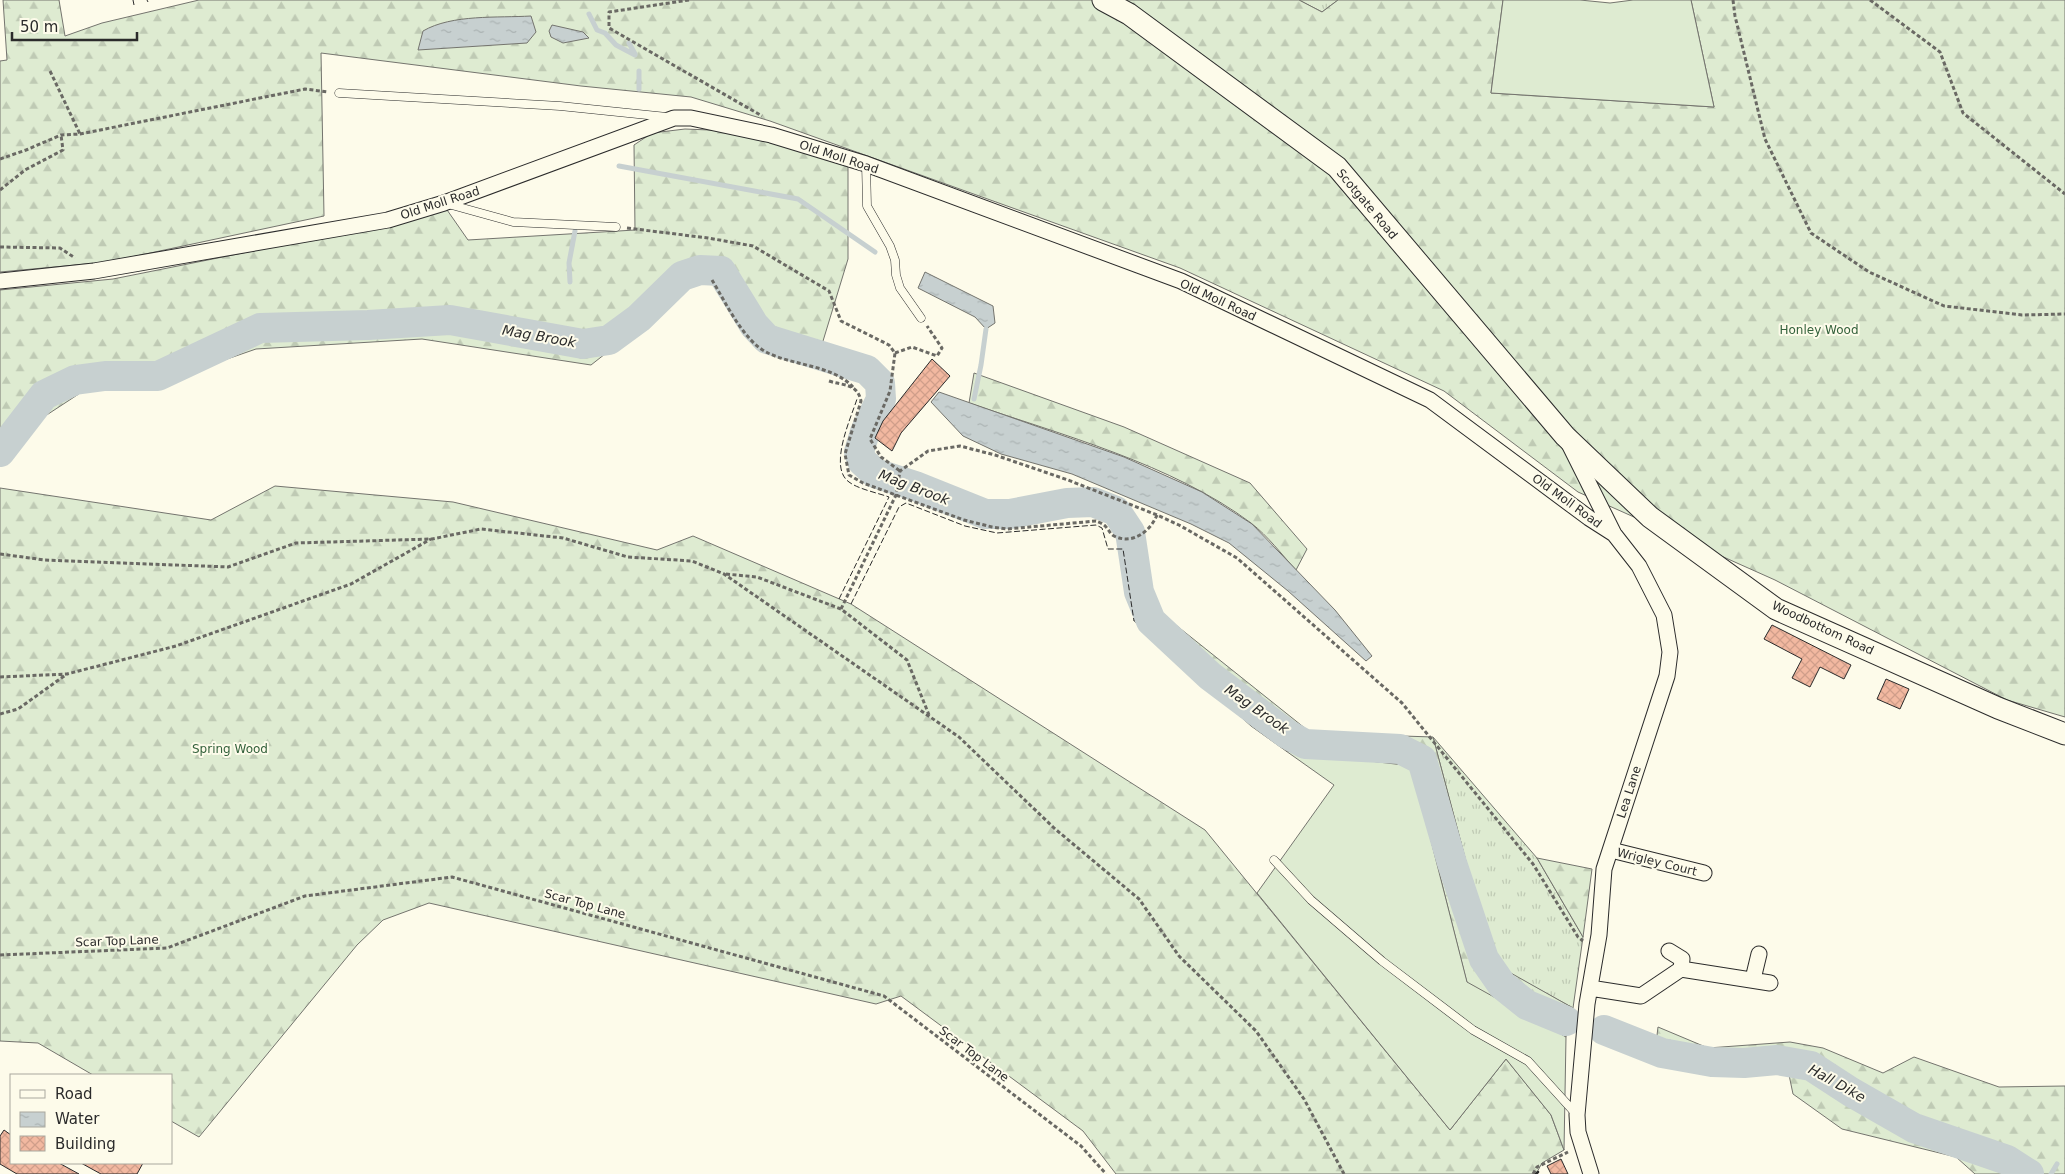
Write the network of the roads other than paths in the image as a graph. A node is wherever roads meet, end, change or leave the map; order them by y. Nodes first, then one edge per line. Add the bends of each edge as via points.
1 (1103, 0) edge
2 (338, 93) road end
3 (674, 118) junction
4 (866, 164) junction
5 (444, 203) junction
6 (616, 227) road end
7 (0, 281) edge
8 (921, 318) road end
9 (1565, 436) junction
10 (1614, 534) junction
11 (2065, 734) edge
12 (1610, 850) junction
13 (1274, 860) dead end
14 (1704, 873) dead end
15 (1668, 951) dead end
16 (1760, 954) dead end
17 (1681, 969) junction
18 (1753, 979) junction
19 (1770, 983) dead end
20 (1590, 988) junction
21 (1577, 1115) junction
22 (1591, 1174) edge

1 - 9 street, Scotgate Road via 1129,14 1337,167
2 - 3 lane via 560,106
3 - 4 street, Old Moll Road via 691,118 771,135
3 - 5 street, Old Moll Road
4 - 8 lane via 866,206 890,246 900,288
4 - 10 street, Old Moll Road via 1181,281 1430,400
5 - 6 lane via 513,222
5 - 7 street, Old Moll Road via 388,220 94,271
9 - 10 street, Lea Lane
9 - 11 street, Woodbottom Road via 1650,517 1776,609 1998,708
10 - 12 street, Lea Lane via 1639,566 1664,615 1670,652 1667,676
12 - 14 street, Wrigley Court
12 - 20 street, Lea Lane via 1604,869
13 - 21 lane via 1311,900 1382,961 1473,1030 1528,1061
15 - 17 street via 1682,959
16 - 18 street
17 - 18 street
17 - 20 street via 1641,996
18 - 19 street
20 - 21 street, Lea Lane
21 - 22 street, Lea Lane via 1578,1132

